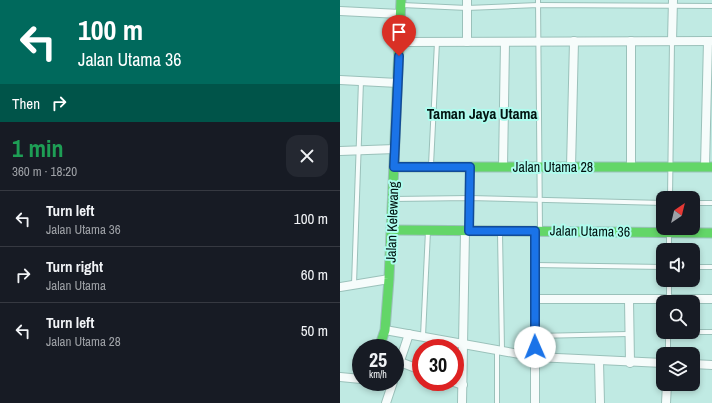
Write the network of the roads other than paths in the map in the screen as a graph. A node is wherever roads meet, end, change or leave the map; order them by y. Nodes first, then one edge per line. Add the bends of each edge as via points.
1 (538, 0) edge
2 (673, 3) edge
3 (467, 4) edge
4 (538, 5) junction
5 (401, 6) edge
6 (712, 6) edge
7 (340, 10) edge
8 (539, 41) junction
9 (574, 41) junction
10 (631, 41) junction
11 (672, 41) junction
12 (710, 41) edge
13 (399, 42) junction
14 (437, 42) junction
15 (467, 42) junction
16 (505, 42) junction
17 (340, 80) edge
18 (361, 81) junction
19 (398, 83) junction
20 (395, 149) junction
21 (358, 150) junction
22 (340, 151) edge
23 (394, 167) junction
24 (431, 167) junction
25 (470, 167) junction
26 (503, 167) junction
27 (538, 167) junction
28 (572, 167) junction
29 (631, 167) junction
30 (670, 167) junction
31 (709, 167) edge
32 (670, 191) edge
33 (470, 198) junction
34 (393, 199) junction
35 (539, 200) junction
36 (656, 203) edge
37 (700, 203) edge
38 (712, 204) edge
39 (391, 230) junction
40 (656, 230) edge
41 (428, 231) junction
42 (467, 231) junction
43 (500, 231) junction
44 (537, 231) junction
45 (700, 232) edge
46 (712, 233) edge
47 (534, 265) junction
48 (700, 267) edge
49 (712, 267) edge
50 (656, 268) edge
51 (389, 279) junction
52 (354, 284) junction
53 (340, 287) edge
54 (534, 299) junction
55 (700, 299) edge
56 (712, 299) edge
57 (629, 300) junction
58 (656, 300) edge
59 (385, 330) junction
60 (700, 332) edge
61 (712, 332) edge
62 (409, 334) junction
63 (628, 334) junction
64 (423, 336) junction
65 (535, 336) junction
66 (382, 339) edge
67 (441, 339) edge
68 (464, 343) joint
69 (404, 350) edge
70 (500, 350) junction
71 (536, 357) junction
72 (599, 361) junction
73 (630, 363) junction
74 (656, 363) edge
75 (700, 364) edge
76 (712, 365) edge
77 (340, 377) edge
78 (352, 378) edge
79 (390, 391) edge
80 (463, 391) edge
81 (667, 391) edge
82 (386, 403) edge
83 (462, 403) edge
84 (497, 403) edge
85 (535, 403) edge
86 (600, 403) edge
87 (666, 403) edge

1 - 4 lane
2 - 4 lane
2 - 6 lane
2 - 11 street
3 - 4 lane
3 - 5 lane
3 - 15 street
4 - 8 lane
5 - 7 street
5 - 13 street, Jalan Kelewang
8 - 9 street
8 - 16 street
8 - 27 lane
9 - 10 street
9 - 28 street
10 - 11 street
10 - 29 street
11 - 12 street
11 - 30 lane
12 - 31 street
13 - 14 street
13 - 19 street, Jalan Kelewang
14 - 15 street
14 - 24 lane
15 - 16 street
16 - 26 street
17 - 18 street
18 - 19 street
18 - 21 lane
19 - 20 street, Jalan Kelewang
20 - 21 street
20 - 23 street, Jalan Kelewang
21 - 22 street
21 - 52 lane
23 - 24 street, Jalan Utama 28
23 - 34 street, Jalan Kelewang
24 - 25 street, Jalan Utama 28
25 - 26 street, Jalan Utama 28
25 - 33 lane
26 - 27 street, Jalan Utama 28
27 - 28 street, Jalan Utama 28
27 - 35 lane
28 - 29 street, Jalan Utama 28
29 - 30 street, Jalan Utama 28
30 - 31 street, Jalan Utama 28
30 - 32 lane
33 - 34 lane
33 - 35 lane
33 - 42 lane
34 - 39 street, Jalan Kelewang
35 - 36 lane
35 - 44 lane
37 - 38 lane
39 - 41 street, Jalan Utama 36
39 - 51 street, Jalan Kelewang
40 - 44 street, Jalan Utama 36
41 - 42 street, Jalan Utama 36
41 - 64 lane
42 - 43 street, Jalan Utama 36
42 - 68 street
43 - 44 street, Jalan Utama 36
43 - 70 lane
44 - 47 street
45 - 46 street, Jalan Utama 36
47 - 50 lane
47 - 54 street
48 - 49 lane
51 - 52 street
51 - 59 street, Jalan Kelewang
52 - 53 street
54 - 57 street
54 - 65 street
55 - 56 street
57 - 58 street
57 - 63 street
59 - 62 street
59 - 66 street, Jalan Kelewang
60 - 61 lane
62 - 64 street
62 - 69 street
63 - 65 lane
63 - 73 street
64 - 67 street
65 - 71 street
68 - 70 street
70 - 71 street
70 - 84 lane
71 - 72 street
71 - 85 street
72 - 73 street
72 - 86 street
73 - 74 street
75 - 76 street
77 - 78 street
79 - 82 street
80 - 83 street
81 - 87 street

